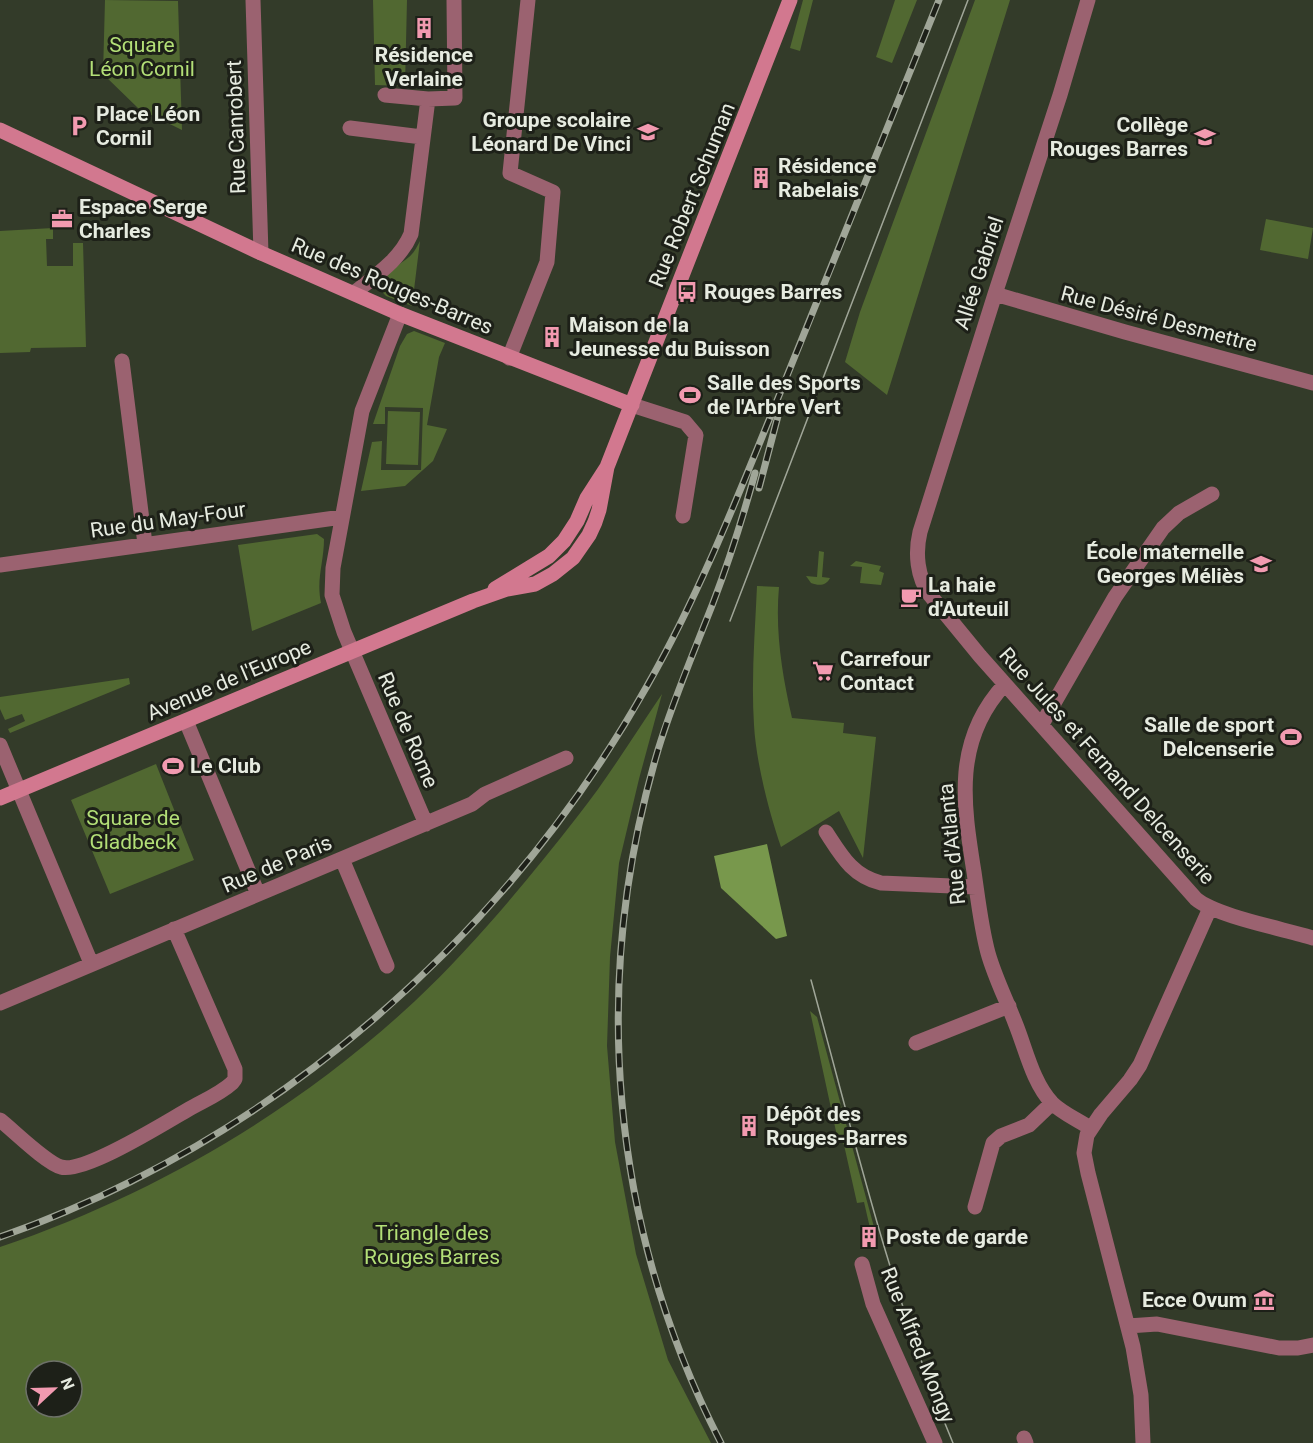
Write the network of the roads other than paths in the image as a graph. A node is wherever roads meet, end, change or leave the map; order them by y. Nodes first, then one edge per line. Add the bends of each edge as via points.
1 (253, 0) edge
2 (454, 0) edge
3 (528, 0) edge
4 (790, 0) edge
5 (1088, 0) edge
6 (385, 94) dead end
7 (428, 99) junction
8 (350, 128) dead end
9 (0, 130) edge
10 (422, 137) junction
11 (261, 253) junction
12 (354, 293) junction
13 (994, 294) junction
14 (400, 314) junction
15 (509, 358) junction
16 (122, 361) dead end
17 (1313, 383) edge
18 (632, 405) junction
19 (1212, 494) dead end
20 (683, 516) dead end
21 (342, 517) junction
22 (145, 544) junction
23 (918, 560) joint
24 (0, 565) edge
25 (352, 652) junction
26 (1005, 684) junction
27 (186, 721) junction
28 (1042, 724) junction
29 (0, 745) edge
30 (566, 758) dead end
31 (19, 791) junction
32 (0, 798) edge
33 (426, 824) junction
34 (826, 832) dead end
35 (342, 859) junction
36 (976, 887) junction
37 (258, 894) junction
38 (1209, 908) junction
39 (174, 929) junction
40 (1313, 938) edge
41 (92, 963) junction
42 (387, 966) dead end
43 (0, 1003) edge
44 (1009, 1006) junction
45 (916, 1044) dead end
46 (1052, 1103) junction
47 (0, 1119) edge
48 (1090, 1128) junction
49 (975, 1207) dead end
50 (862, 1264) dead end
51 (1128, 1326) junction
52 (1313, 1345) edge
53 (935, 1443) edge
54 (1143, 1443) edge

1 - 11 street, Rue Canrobert
2 - 7 street via 454,98
3 - 15 street via 510,173 553,192 547,262
4 - 18 street, Rue Robert Schuman
5 - 13 street, Allée Gabriel
6 - 7 street
7 - 10 street
8 - 10 street
9 - 11 street, Rue des Rouges-Barres
10 - 12 street via 409,240 396,257
11 - 12 street, Rue des Rouges-Barres
12 - 14 street, Rue des Rouges-Barres
13 - 17 street, Rue Désiré Desmettre
13 - 23 street, Allée Gabriel via 920,532
14 - 15 street, Rue des Rouges-Barres
14 - 21 street, Rue de Rome via 362,411
15 - 18 street, Rue des Rouges-Barres
16 - 22 street
18 - 20 street, Rue des Rouges-Barres via 685,422 696,435
18 - 25 street, Avenue de l'Europe via 607,468 570,533 556,549 473,601
19 - 28 street via 1162,528 1115,597
21 - 22 street, Rue du May-Four
21 - 25 street, Rue de Rome via 332,595
22 - 24 street, Rue du May-Four
23 - 26 street, Rue Jules et Fernand Delcenserie via 921,579 930,595
25 - 27 street, Avenue de l'Europe
25 - 33 street, Rue de Rome
26 - 28 street, Rue Jules et Fernand Delcenserie
26 - 36 street, Rue d'Atlanta via 982,713 966,768 966,820
27 - 31 street, Avenue de l'Europe
27 - 37 street
28 - 38 street, Rue Jules et Fernand Delcenserie via 1196,899
29 - 31 street
30 - 33 street, Rue de Paris
31 - 32 street, Avenue de l'Europe
31 - 41 street
33 - 35 street, Rue de Paris
34 - 36 street via 848,864 867,879
35 - 37 street, Rue de Paris
35 - 42 street
36 - 44 street, Rue d'Atlanta via 988,953
37 - 39 street, Rue de Paris
38 - 40 street, Rue Jules et Fernand Delcenserie
38 - 48 street via 1140,1065
39 - 41 street, Rue de Paris
39 - 47 street via 235,1069 235,1079 229,1086 144,1135 75,1167 62,1167 49,1160
41 - 43 street, Rue de Paris
44 - 45 street
44 - 46 street, Rue d'Atlanta via 1038,1080
46 - 48 street, Rue d'Atlanta
46 - 49 street via 1029,1125 993,1143
48 - 51 street via 1085,1163
50 - 53 street, Rue Alfred Mongy via 873,1304
51 - 52 street via 1156,1324 1279,1348
51 - 54 street via 1140,1389

